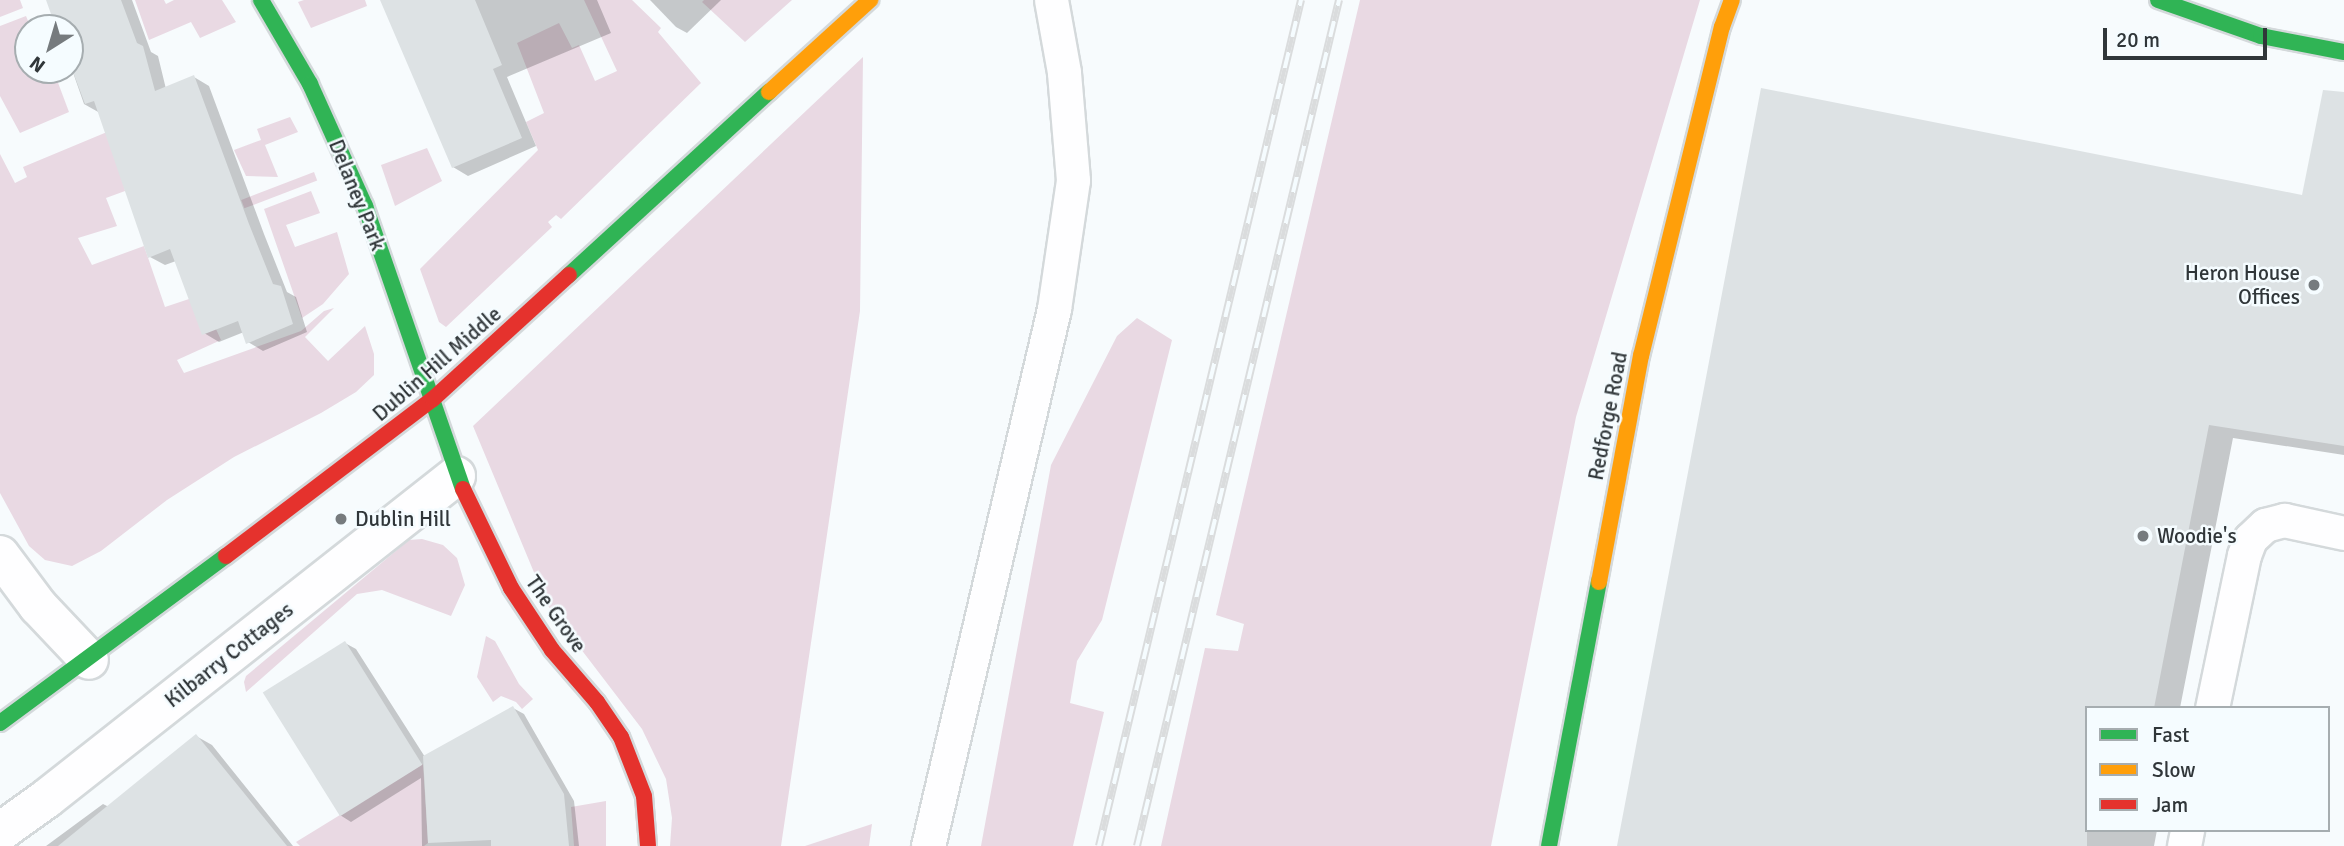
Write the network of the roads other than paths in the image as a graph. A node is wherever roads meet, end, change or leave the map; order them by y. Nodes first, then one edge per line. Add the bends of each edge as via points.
1 (261, 0) edge
2 (1051, 0) edge
3 (1732, 0) edge
4 (2158, 0) edge
5 (863, 2) edge
6 (2344, 52) edge
7 (433, 399) junction
8 (456, 476) junction
9 (2344, 533) edge
10 (0, 555) edge
11 (89, 660) junction
12 (2212, 706) edge
13 (0, 723) edge
14 (0, 832) edge
15 (648, 846) edge
16 (928, 846) edge
17 (1549, 846) edge

1 - 7 street, Delaney Park via 310,84 365,206
2 - 16 lane via 1065,72 1073,180 1054,309
3 - 17 street, Redforge Road via 1641,356
4 - 6 street via 2261,36
5 - 7 street, Dublin Hill Middle
7 - 8 street, The Grove
7 - 11 street, Dublin Hill Middle
8 - 14 street, Kilbarry Cottages
8 - 15 street, The Grove via 511,588 552,650 621,737 644,796
9 - 12 lane via 2284,520 2265,525 2250,539
10 - 11 street via 38,606
11 - 13 street, Dublin Hill Middle

